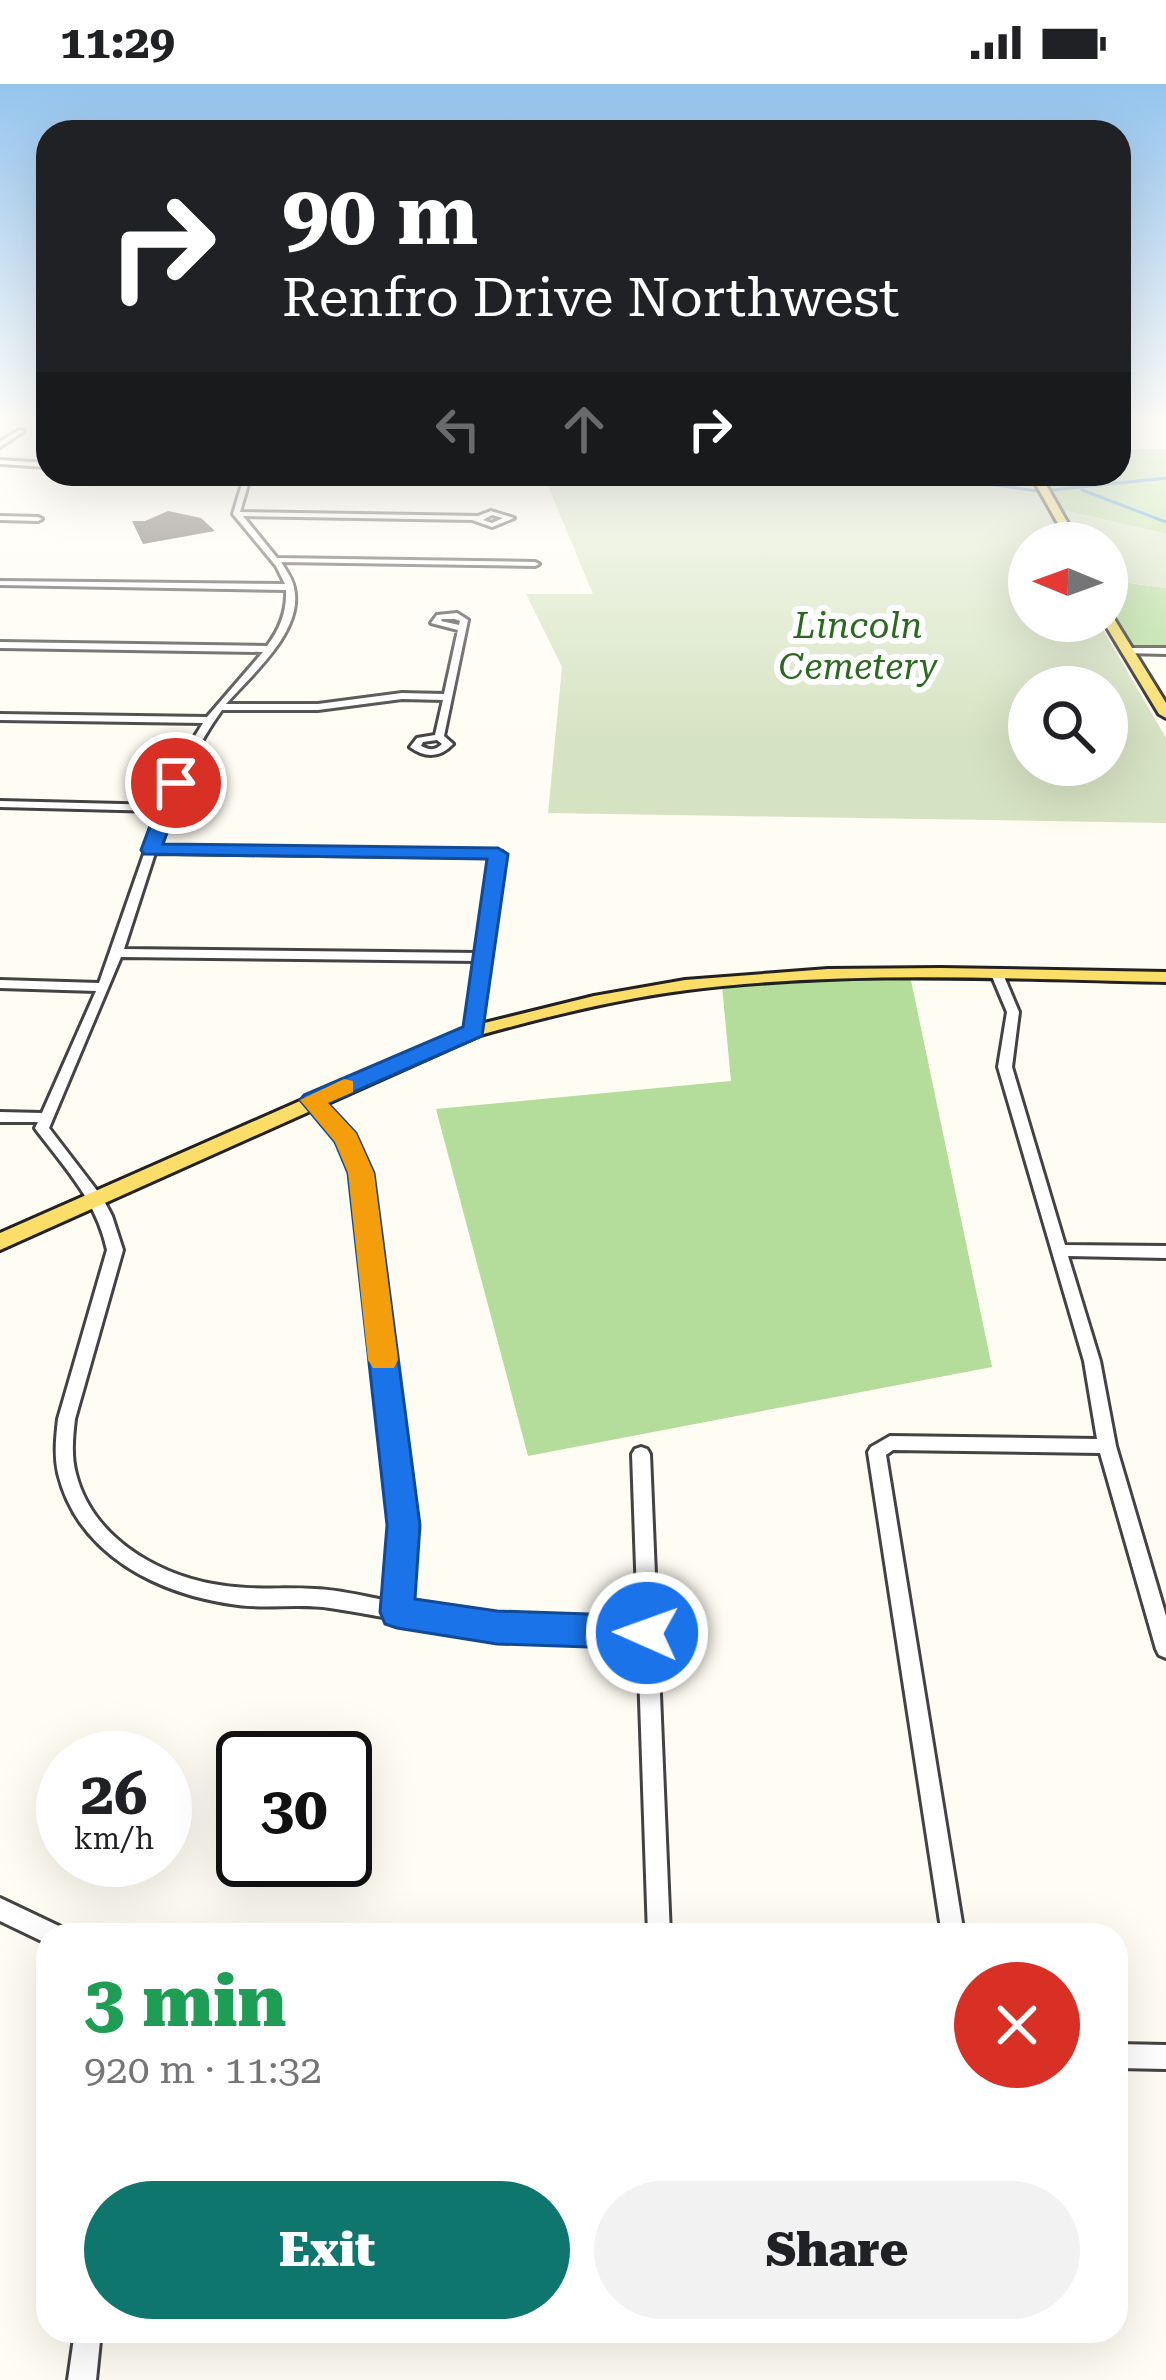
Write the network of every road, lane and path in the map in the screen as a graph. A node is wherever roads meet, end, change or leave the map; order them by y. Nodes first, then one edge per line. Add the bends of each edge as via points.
1 (247, 526) edge
2 (273, 560) junction
3 (535, 564) dead end
4 (0, 583) edge
5 (291, 586) junction
6 (463, 628) dead end
7 (1122, 642) edge
8 (0, 645) edge
9 (268, 649) junction
10 (1127, 651) junction
11 (1166, 651) edge
12 (449, 697) junction
13 (219, 706) junction
14 (1166, 714) edge
15 (0, 717) edge
16 (209, 720) junction
17 (439, 737) dead end
18 (0, 804) edge
19 (164, 808) junction
20 (151, 850) junction
21 (117, 952) junction
22 (484, 958) junction
23 (997, 974) junction
24 (1166, 977) edge
25 (0, 984) edge
26 (103, 987) junction
27 (474, 1031) junction
28 (312, 1100) junction
29 (0, 1117) edge
30 (47, 1118) junction
31 (97, 1198) junction
32 (0, 1242) edge
33 (1060, 1250) junction
34 (1166, 1252) edge
35 (1107, 1446) junction
36 (641, 1454) dead end
37 (397, 1612) junction
38 (647, 1633) junction
39 (1166, 1648) edge
40 (0, 1909) edge
41 (658, 1923) edge
42 (951, 1923) edge
43 (36, 1927) edge
44 (1128, 2056) edge
45 (1166, 2057) edge
46 (87, 2343) edge
47 (82, 2380) edge

1 - 2 street
2 - 3 street
2 - 5 street
4 - 5 street
5 - 9 street via 288,616
6 - 12 street
7 - 10 main road
8 - 9 street
9 - 13 street
10 - 11 street
10 - 14 main road
12 - 13 street
12 - 17 street
13 - 16 street
15 - 16 street
16 - 19 street
18 - 19 street
19 - 20 street
20 - 21 street
20 - 22 street via 498,854
21 - 22 street
21 - 26 street
22 - 27 street
23 - 24 main road
23 - 27 main road via 716,982
23 - 33 street via 1013,1012 1005,1067
25 - 26 street
26 - 30 street
27 - 28 main road
28 - 31 main road
28 - 37 street via 346,1139 361,1173 403,1525
29 - 30 street
30 - 31 street via 42,1128
31 - 32 main road
31 - 37 street via 115,1250 65,1427 65,1470 80,1510 121,1555 180,1586
33 - 34 street
33 - 35 street
35 - 39 street
35 - 42 street via 877,1452
36 - 38 street
37 - 38 street via 497,1628
38 - 41 street
40 - 43 street
44 - 45 street
46 - 47 street

